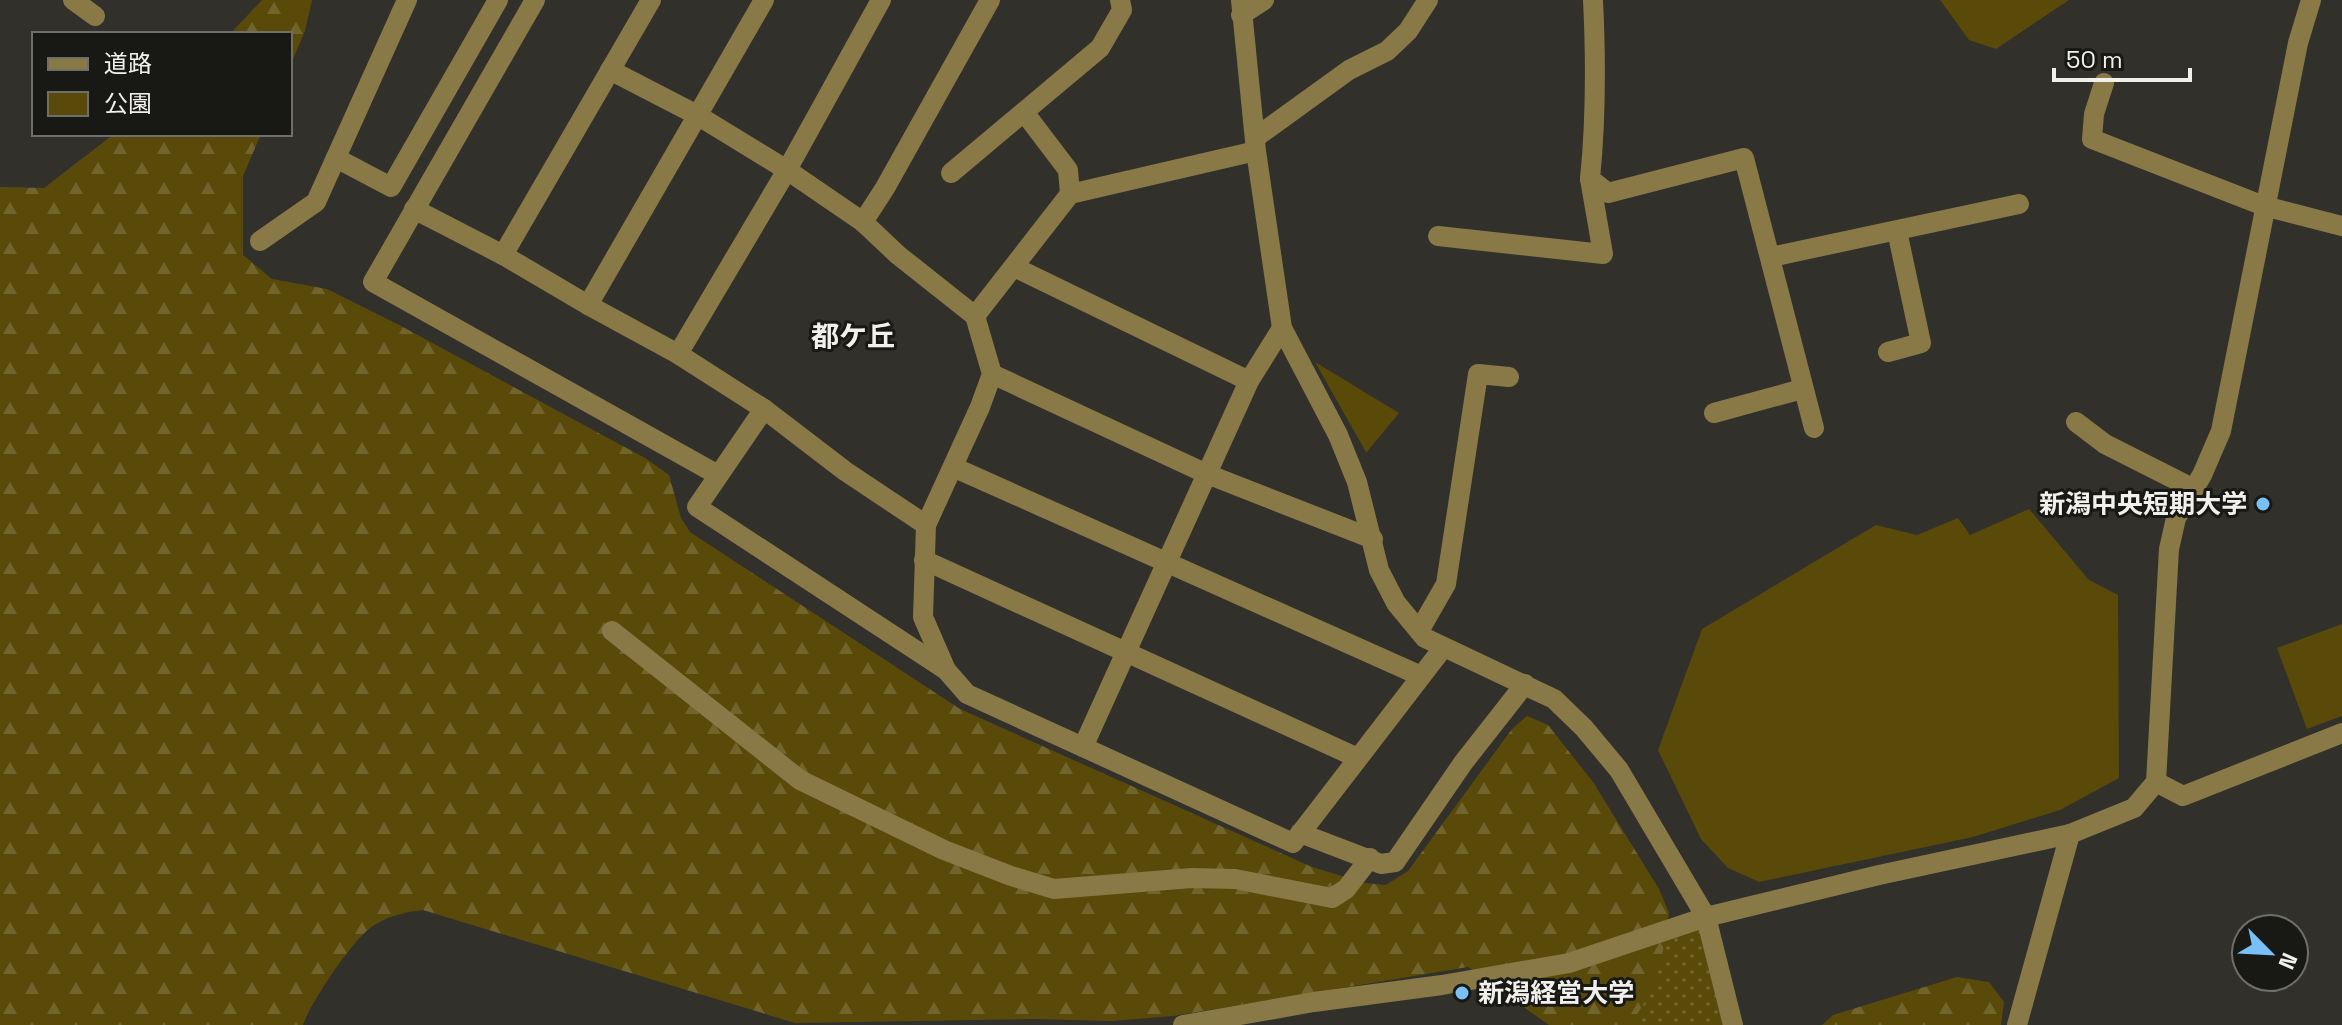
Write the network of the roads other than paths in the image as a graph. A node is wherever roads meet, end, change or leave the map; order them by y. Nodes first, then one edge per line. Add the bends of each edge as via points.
1 (73, 0) edge
2 (407, 0) edge
3 (498, 0) edge
4 (535, 0) edge
5 (651, 0) edge
6 (764, 0) edge
7 (881, 0) edge
8 (990, 0) edge
9 (1120, 0) edge
10 (1264, 0) edge
11 (1428, 0) edge
12 (1593, 0) edge
13 (2311, 0) edge
14 (1241, 7) edge
15 (95, 16) dead end
16 (610, 70) junction
17 (2104, 83) dead end
18 (1024, 112) junction
19 (697, 115) junction
20 (1255, 144) junction
21 (336, 158) junction
22 (787, 170) junction
23 (951, 173) dead end
24 (1590, 179) junction
25 (1070, 194) junction
26 (2019, 204) dead end
27 (2264, 206) junction
28 (414, 209) junction
29 (863, 222) junction
30 (2342, 226) edge
31 (1897, 231) junction
32 (1438, 236) dead end
33 (260, 241) dead end
34 (503, 255) junction
35 (1771, 257) junction
36 (1014, 267) junction
37 (588, 305) junction
38 (975, 316) junction
39 (1282, 328) junction
40 (1888, 352) dead end
41 (678, 354) junction
42 (992, 374) junction
43 (1509, 377) dead end
44 (1249, 381) junction
45 (1802, 389) junction
46 (764, 409) junction
47 (1714, 413) dead end
48 (2076, 422) dead end
49 (1814, 428) dead end
50 (953, 467) junction
51 (1207, 474) junction
52 (718, 475) junction
53 (2194, 489) junction
54 (926, 525) junction
55 (1373, 539) junction
56 (924, 560) junction
57 (1167, 562) junction
58 (612, 631) dead end
59 (1419, 631) junction
60 (1443, 648) junction
61 (1127, 651) junction
62 (946, 670) junction
63 (1421, 676) junction
64 (1525, 684) junction
65 (2342, 733) edge
66 (1083, 747) junction
67 (1358, 758) junction
68 (2156, 782) junction
69 (1300, 833) junction
70 (2070, 834) junction
71 (1370, 858) junction
72 (1706, 917) junction
73 (1183, 1025) edge
74 (1733, 1025) edge
75 (2017, 1025) edge

1 - 15 street
2 - 21 street
3 - 21 street via 391,187
4 - 28 street
5 - 16 street
6 - 19 street
7 - 22 street
8 - 29 street
9 - 18 street via 1122,10 1100,48
10 - 14 street
11 - 20 street via 1387,51 1349,70
12 - 24 street via 1596,105
13 - 27 street
14 - 20 street
16 - 19 street
16 - 34 street
17 - 27 street via 2092,139
18 - 23 street
18 - 25 street via 1068,170
19 - 22 street
19 - 37 street
20 - 25 street
20 - 39 street
21 - 33 street via 316,202
22 - 29 street
22 - 41 street
24 - 32 street via 1603,254
24 - 35 street via 1608,193 1744,158
25 - 36 street
26 - 31 street
27 - 30 street
27 - 53 street via 2221,431
28 - 34 street
28 - 52 street via 373,282
29 - 38 street
31 - 35 street
31 - 40 street via 1921,343
34 - 37 street
35 - 45 street
36 - 38 street
36 - 44 street
37 - 41 street
38 - 42 street
39 - 44 street
39 - 55 street via 1338,435
41 - 46 street
42 - 50 street
42 - 51 street
43 - 59 street via 1478,374 1446,584
44 - 51 street
45 - 47 street
45 - 49 street
46 - 52 street
46 - 54 street
48 - 53 street via 2105,444
50 - 54 street
50 - 57 street
51 - 55 street
51 - 57 street
52 - 62 street via 697,507
53 - 68 street via 2176,518 2169,549
54 - 56 street
55 - 59 street via 1379,570
56 - 61 street
56 - 62 street via 923,617
57 - 61 street
57 - 63 street
58 - 71 street via 800,780 944,850 1054,889 1235,879 1332,898
59 - 60 street
60 - 63 street
60 - 64 street
61 - 66 street
61 - 67 street
62 - 66 street via 967,694
63 - 67 street
64 - 71 street via 1395,862 1381,864
64 - 72 street via 1554,699 1619,770
65 - 68 street via 2183,796
66 - 69 street via 1293,843
67 - 69 street
68 - 70 street via 2134,808
69 - 71 street
70 - 72 street
70 - 75 street
72 - 73 street via 1569,963
72 - 74 street

